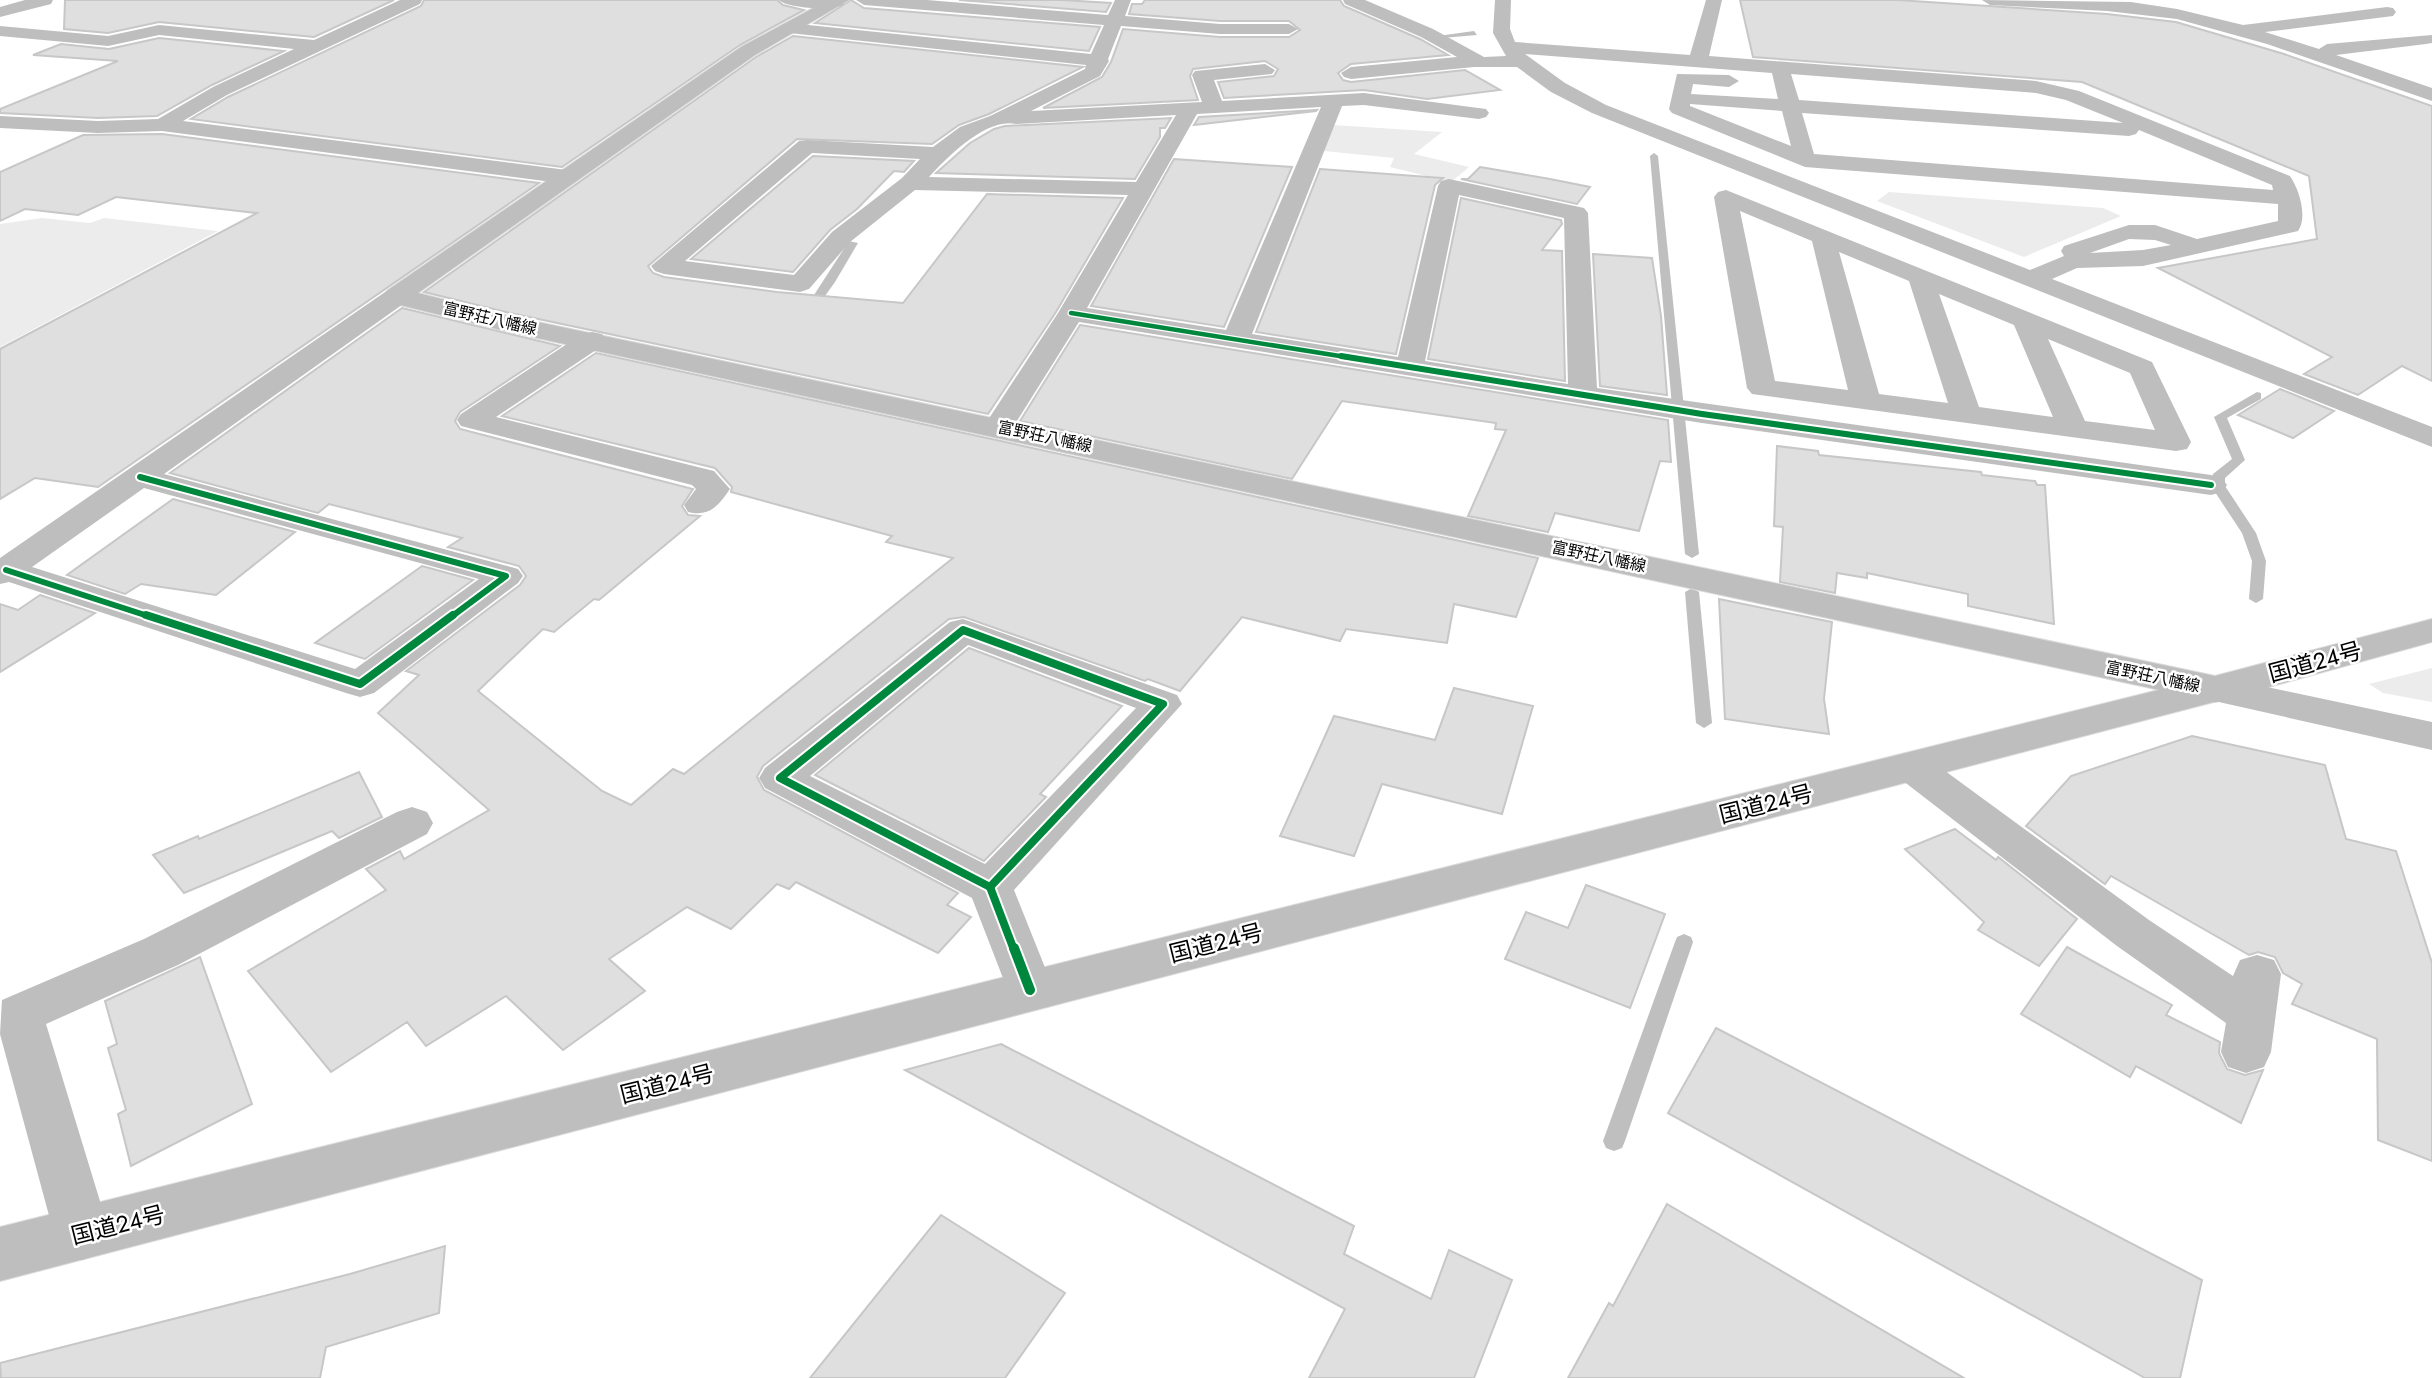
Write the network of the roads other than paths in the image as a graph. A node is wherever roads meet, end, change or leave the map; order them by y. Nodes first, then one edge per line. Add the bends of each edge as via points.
1 (44, 0) edge
2 (414, 0) edge
3 (787, 0) edge
4 (864, 0) edge
5 (1123, 0) edge
6 (1351, 0) edge
7 (1503, 0) edge
8 (1714, 0) edge
9 (1990, 0) edge
10 (2369, 0) edge
11 (2035, 1) edge
12 (838, 2) edge
13 (2107, 3) edge
14 (2230, 9) dead end
15 (1234, 10) dead end
16 (0, 12) edge
17 (2387, 12) junction
18 (1114, 20) junction
19 (2202, 20) junction
20 (789, 28) junction
21 (1220, 29) junction
22 (1289, 29) dead end
23 (2239, 29) junction
24 (0, 31) edge
25 (2425, 40) edge
26 (2286, 45) junction
27 (317, 46) junction
28 (1516, 54) junction
29 (2331, 56) junction
30 (1100, 61) junction
31 (1476, 61) junction
32 (1698, 61) junction
33 (1265, 70) dead end
34 (1352, 73) dead end
35 (2432, 76) edge
36 (2389, 80) junction
37 (1785, 86) junction
38 (2432, 95) edge
39 (1971, 97) junction
40 (1334, 100) junction
41 (2098, 105) junction
42 (1203, 106) junction
43 (1479, 113) dead end
44 (997, 120) junction
45 (1983, 120) junction
46 (0, 122) edge
47 (162, 125) junction
48 (2165, 133) junction
49 (1798, 135) junction
50 (1825, 137) dead end
51 (938, 154) junction
52 (2003, 158) junction
53 (1805, 160) junction
54 (2186, 164) dead end
55 (2253, 169) junction
56 (567, 177) junction
57 (910, 183) junction
58 (2155, 188) junction
59 (1145, 189) junction
60 (2287, 198) junction
61 (2253, 233) junction
62 (1823, 237) junction
63 (2187, 242) dead end
64 (2026, 276) junction
65 (1922, 278) junction
66 (397, 296) junction
67 (1071, 313) junction
68 (2026, 321) junction
69 (2162, 331) junction
70 (1236, 338) junction
71 (592, 340) junction
72 (2108, 354) junction
73 (1410, 366) junction
74 (1583, 394) junction
75 (1866, 402) junction
76 (1967, 415) junction
77 (999, 426) junction
78 (2073, 429) junction
79 (2432, 438) edge
80 (140, 477) junction
81 (2211, 485) dead end
82 (700, 505) dead end
83 (3, 572) edge
84 (2432, 630) edge
85 (2215, 689) junction
86 (2432, 736) edge
87 (1912, 767) junction
88 (412, 823) dead end
89 (990, 887) junction
90 (1030, 990) junction
91 (2251, 1013) dead end
92 (82, 1234) junction
93 (0, 1254) edge

1 - 16 main road
2 - 27 main road
3 - 12 main road
4 - 18 main road
5 - 18 main road
6 - 31 main road via 1427,33
7 - 28 main road via 1502,34
8 - 32 main road
9 - 11 main road
10 - 17 main road
11 - 13 main road
12 - 20 main road
13 - 19 main road
14 - 19 main road via 2204,12
15 - 21 main road
17 - 23 main road
17 - 25 main road
18 - 21 main road
18 - 30 main road
19 - 23 main road
20 - 30 main road
20 - 56 main road via 748,51
21 - 22 main road
23 - 26 main road
24 - 27 main road via 107,41 159,30
25 - 26 main road
25 - 29 main road
26 - 29 main road
27 - 47 main road via 220,91
28 - 31 main road
28 - 32 main road
28 - 64 main road via 1567,94 1599,109
29 - 36 main road
30 - 44 main road via 1093,72
31 - 34 main road
32 - 37 main road
33 - 42 main road via 1202,75
35 - 36 main road
36 - 38 main road
37 - 39 main road
37 - 41 main road via 2036,87
37 - 45 main road
37 - 49 main road
37 - 53 main road via 1681,98 1679,108
39 - 41 main road
39 - 45 main road
40 - 42 main road
40 - 43 main road via 1364,99
40 - 70 main road
41 - 48 main road
42 - 44 main road
42 - 59 main road
44 - 51 main road via 967,131
45 - 48 main road
45 - 52 main road
46 - 47 main road
47 - 56 main road
48 - 55 main road
49 - 50 main road
49 - 53 main road
51 - 57 main road
51 - 57 main road via 807,146 664,266 800,284 841,237
52 - 53 main road
52 - 58 main road
54 - 55 main road
55 - 60 main road via 2282,181
56 - 66 main road
57 - 59 main road
58 - 60 main road
58 - 61 main road
59 - 67 main road
60 - 61 main road via 2290,226
61 - 64 main road via 2143,258 2073,261
62 - 65 main road
62 - 75 main road
62 - 75 main road via 1726,197 1762,388
63 - 64 main road via 2167,234 2122,231
64 - 69 main road
65 - 68 main road
65 - 76 main road
66 - 71 main road, 富野荘八幡線
66 - 80 main road
67 - 70 main road
67 - 77 main road
68 - 72 main road
68 - 78 main road
69 - 72 main road
69 - 79 main road
70 - 73 main road
71 - 77 main road, 富野荘八幡線
71 - 82 main road via 472,420 703,478 714,489
72 - 78 main road via 2142,368 2176,442
73 - 74 main road
73 - 74 main road via 1449,186 1576,213
74 - 81 main road
75 - 76 main road
76 - 78 main road
77 - 85 main road, 富野荘八幡線
80 - 83 main road
80 - 83 main road via 506,576 360,684
84 - 85 main road, 国道24号
85 - 86 main road, 富野荘八幡線
85 - 87 main road, 国道24号
87 - 90 main road, 国道24号
87 - 91 main road via 2133,933
88 - 92 main road via 161,952 19,1014
89 - 89 main road via 780,778 963,630 1163,704
89 - 90 main road
90 - 92 main road, 国道24号
92 - 93 main road, 国道24号

